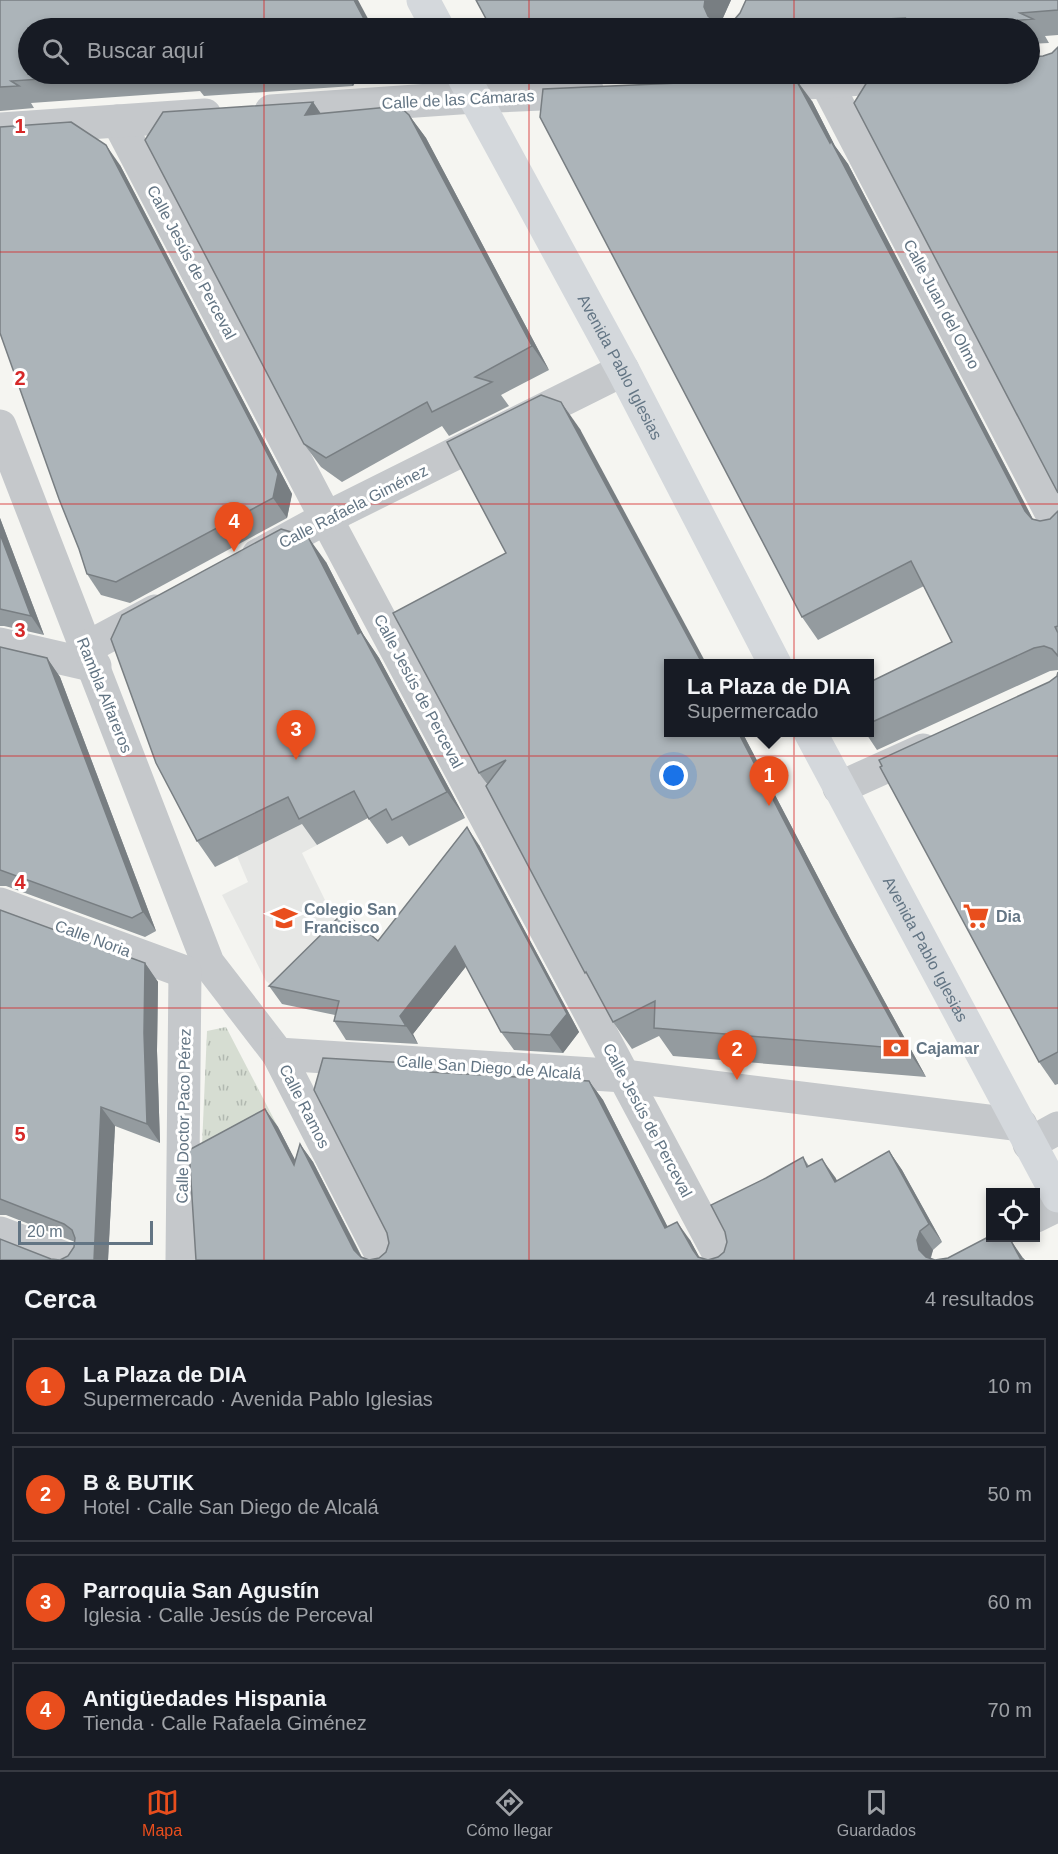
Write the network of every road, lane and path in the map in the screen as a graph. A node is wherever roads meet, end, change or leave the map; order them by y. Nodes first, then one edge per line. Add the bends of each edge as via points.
1 (423, 0) edge
2 (433, 18) edge
3 (698, 84) edge
4 (827, 84) edge
5 (468, 85) edge
6 (680, 88) edge
7 (612, 91) edge
8 (118, 121) junction
9 (0, 129) edge
10 (623, 370) junction
11 (0, 426) edge
12 (326, 518) junction
13 (1058, 526) edge
14 (232, 569) edge
15 (180, 597) edge
16 (0, 644) edge
17 (90, 657) junction
18 (773, 659) edge
19 (954, 735) edge
20 (813, 737) edge
21 (839, 788) junction
22 (0, 904) edge
23 (197, 968) junction
24 (278, 1054) junction
25 (624, 1076) junction
26 (1058, 1128) edge
27 (1025, 1134) junction
28 (1058, 1196) edge
29 (1058, 1205) edge
30 (1040, 1214) edge
31 (0, 1233) edge
32 (70, 1260) edge
33 (182, 1260) edge
34 (384, 1260) edge
35 (722, 1260) edge

1 - 2 street
3 - 6 street
4 - 13 street, Calle Juan del Olmo
5 - 7 street, Calle de las Cámaras
5 - 8 street, Calle de las Cámaras
5 - 10 street, Avenida Pablo Iglesias
8 - 9 street, Calle de las Cámaras
8 - 12 street, Calle Jesús de Perceval
10 - 12 street, Calle Rafaela Giménez
10 - 18 street, Avenida Pablo Iglesias
11 - 17 street, Rambla Alfareros
12 - 14 street, Calle Rafaela Giménez
12 - 25 street, Calle Jesús de Perceval
15 - 17 street
16 - 17 street
17 - 23 street, Rambla Alfareros
19 - 21 street
20 - 21 street, Avenida Pablo Iglesias
21 - 27 street, Avenida Pablo Iglesias
22 - 23 street, Calle Noria
23 - 24 street, Calle Ramos
23 - 33 street, Calle Doctor Paco Pérez
24 - 25 street, Calle San Diego de Alcalá
24 - 34 street, Calle Ramos
25 - 27 street, Calle San Diego de Alcalá
25 - 35 street, Calle Jesús de Perceval
26 - 27 street
27 - 28 street, Avenida Pablo Iglesias
29 - 30 street
31 - 32 street

